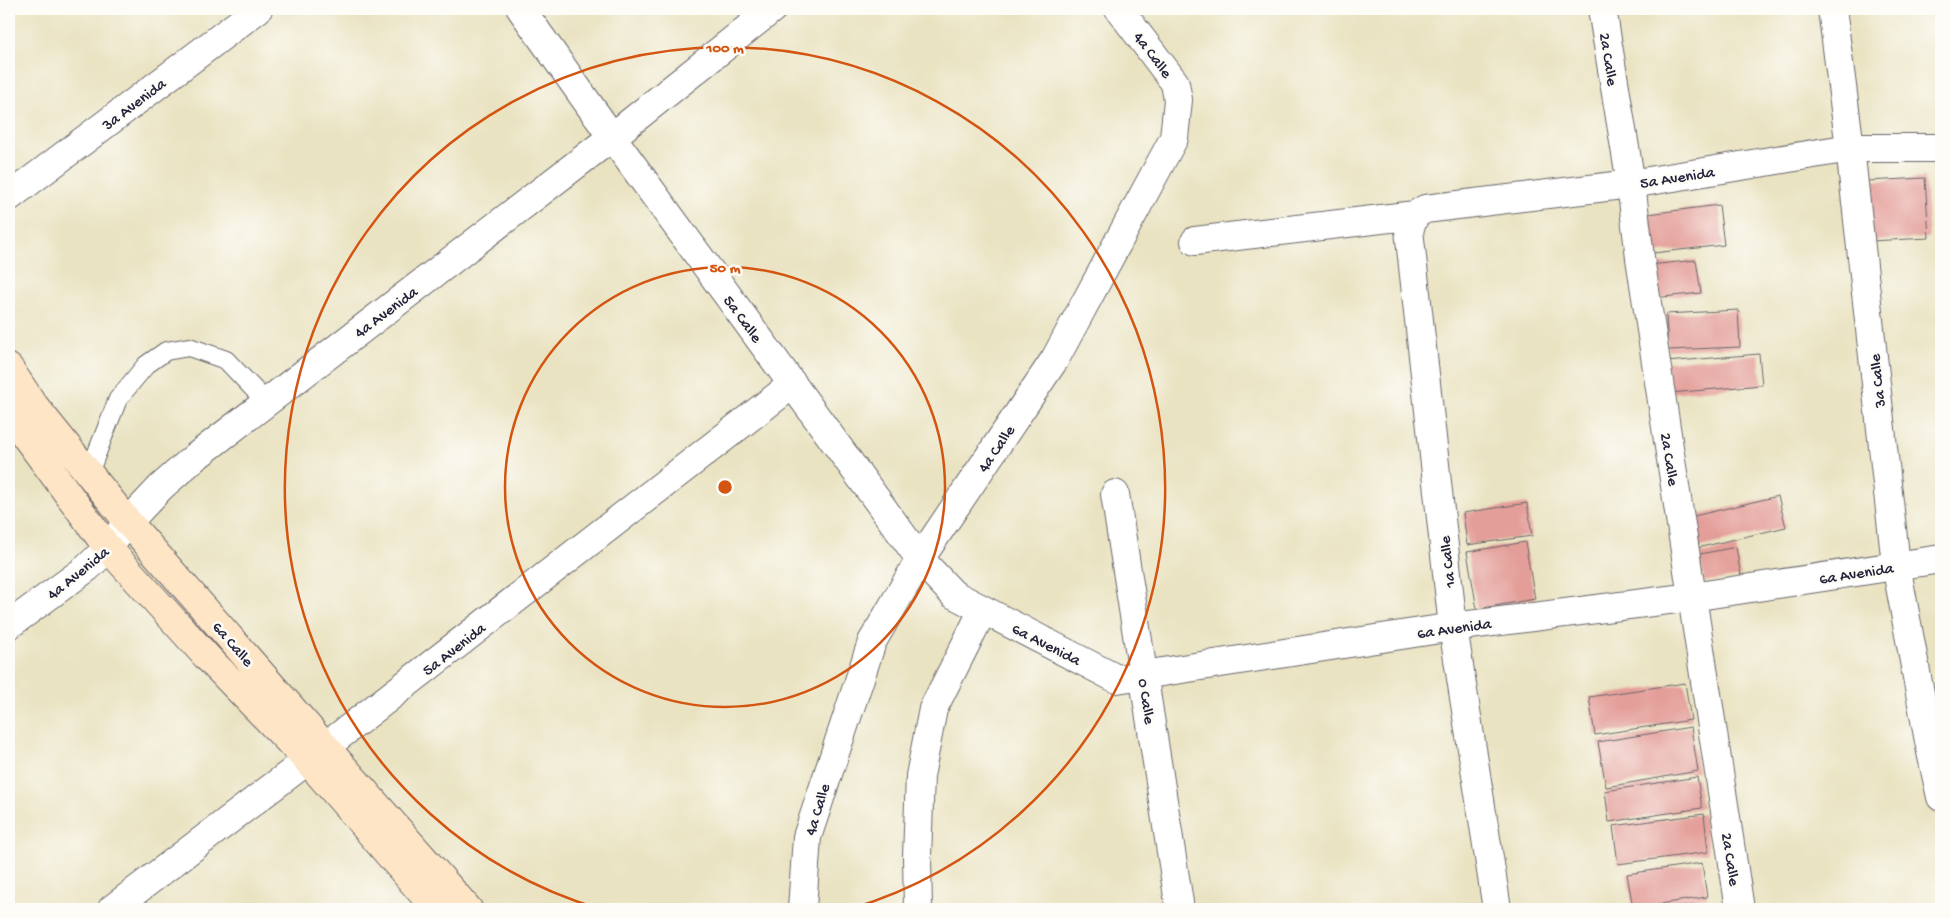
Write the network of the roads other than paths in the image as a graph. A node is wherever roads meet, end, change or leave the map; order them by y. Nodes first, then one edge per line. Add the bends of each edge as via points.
1 (258, 9) edge
2 (521, 9) edge
3 (772, 9) edge
4 (1119, 9) edge
5 (1602, 9) edge
6 (1832, 9) edge
7 (612, 137) junction
8 (1850, 148) junction
9 (1941, 148) edge
10 (1631, 184) junction
11 (9, 196) edge
12 (1414, 215) junction
13 (1195, 241) dead end
14 (9, 368) edge
15 (792, 384) junction
16 (266, 402) junction
17 (9, 414) edge
18 (89, 473) junction
19 (1115, 494) dead end
20 (128, 522) junction
21 (108, 548) junction
22 (920, 559) junction
23 (1941, 559) edge
24 (1896, 566) junction
25 (1692, 597) junction
26 (984, 610) junction
27 (9, 625) edge
28 (1453, 627) junction
29 (1144, 674) junction
30 (1936, 752) edge
31 (316, 754) junction
32 (1941, 796) edge
33 (112, 909) edge
34 (436, 909) edge
35 (468, 909) edge
36 (802, 909) edge
37 (918, 909) edge
38 (1180, 909) edge
39 (1497, 909) edge
40 (1740, 909) edge

1 - 11 street, 3a Avenida
2 - 7 street, 5a Calle
3 - 7 street, 4a Avenida
4 - 22 street, 4a Calle via 1175,83 1178,100 1174,138 1055,359
5 - 10 street, 2a Calle
6 - 8 street, 3a Calle
7 - 15 street, 5a Calle
7 - 16 street, 4a Avenida
8 - 9 street, 5a Avenida
8 - 10 street, 5a Avenida
8 - 24 street, 3a Calle
10 - 12 street, 5a Avenida via 1425,209
10 - 25 street, 2a Calle
12 - 13 street, 5a Avenida
12 - 28 street, 1a Calle via 1408,230
14 - 18 main road, 6a Calle via 33,404
15 - 22 street, 5a Calle
15 - 31 street, 5a Avenida
16 - 18 lane via 226,360 189,347 166,351 146,365 118,399
16 - 20 street, 4a Avenida via 194,458
17 - 21 main road, 6a Calle
18 - 20 main road, 6a Calle
19 - 29 street, 0 Calle
20 - 21 street, 4a Avenida
20 - 31 main road, 6a Calle
21 - 27 street, 4a Avenida via 87,568
21 - 31 main road, 6a Calle via 207,657
22 - 26 street, 5a Calle via 953,594
22 - 36 street, 4a Calle via 872,642 838,740 807,837
23 - 24 street, 6a Avenida
24 - 25 street, 6a Avenida
24 - 30 street, 3a Calle
25 - 28 street, 6a Avenida
25 - 40 street, 2a Calle
26 - 29 street, 6a Avenida via 1116,679
26 - 37 street via 933,709 920,776
28 - 29 street, 6a Avenida
28 - 39 street, 1a Calle
29 - 38 street, 0 Calle
30 - 32 street, 3a Calle
31 - 33 street, 5a Avenida
31 - 34 main road, 6a Calle
31 - 35 main road, 6a Calle

